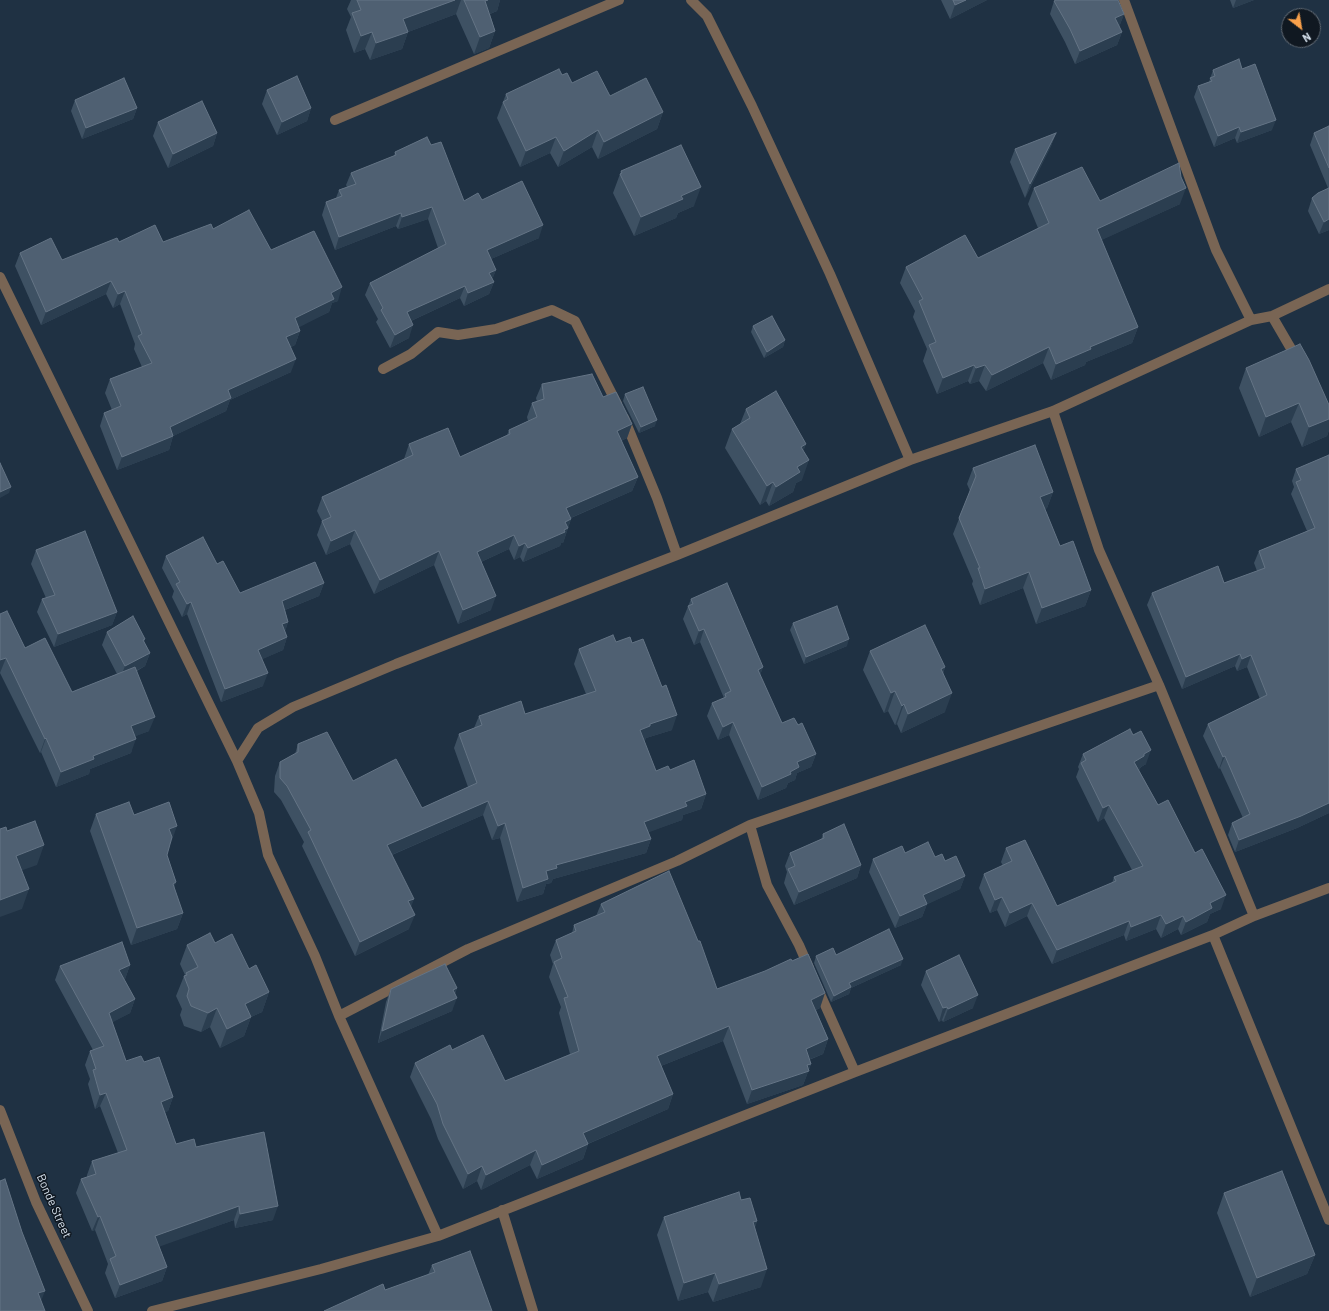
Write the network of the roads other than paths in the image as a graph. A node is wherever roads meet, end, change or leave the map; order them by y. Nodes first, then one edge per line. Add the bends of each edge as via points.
1 (619, 0) edge
2 (691, 0) edge
3 (1124, 0) edge
4 (336, 120) dead end
5 (0, 277) edge
6 (1329, 289) edge
7 (1272, 316) junction
8 (1251, 320) junction
9 (1302, 367) edge
10 (383, 369) dead end
11 (1053, 411) junction
12 (910, 460) junction
13 (677, 555) junction
14 (1160, 685) junction
15 (237, 761) junction
16 (750, 825) junction
17 (1329, 888) edge
18 (1254, 916) junction
19 (1213, 935) junction
20 (339, 1016) junction
21 (855, 1072) junction
22 (0, 1110) edge
23 (502, 1210) junction
24 (1329, 1220) edge
25 (438, 1236) junction
26 (159, 1310) edge
27 (88, 1311) edge
28 (533, 1311) edge

1 - 4 street
2 - 12 street via 707,16 752,106 830,274
3 - 8 street via 1216,250
5 - 15 street
6 - 7 street
7 - 8 street
7 - 9 street
8 - 11 street
10 - 13 street via 411,354 438,332 458,335 496,329 552,310 575,321 631,431 658,498
11 - 12 street
11 - 14 street via 1099,550
12 - 13 street
13 - 15 street via 396,664 293,707 258,728
14 - 16 street
14 - 18 street
15 - 20 street via 259,813 268,855 315,956
16 - 20 street via 677,861 468,948
16 - 21 street via 767,885 799,945
17 - 18 street
18 - 19 street
19 - 21 street
19 - 24 street
20 - 25 street
21 - 23 street
22 - 27 street, Bonde Street via 36,1202
23 - 25 street
23 - 28 street
25 - 26 street

